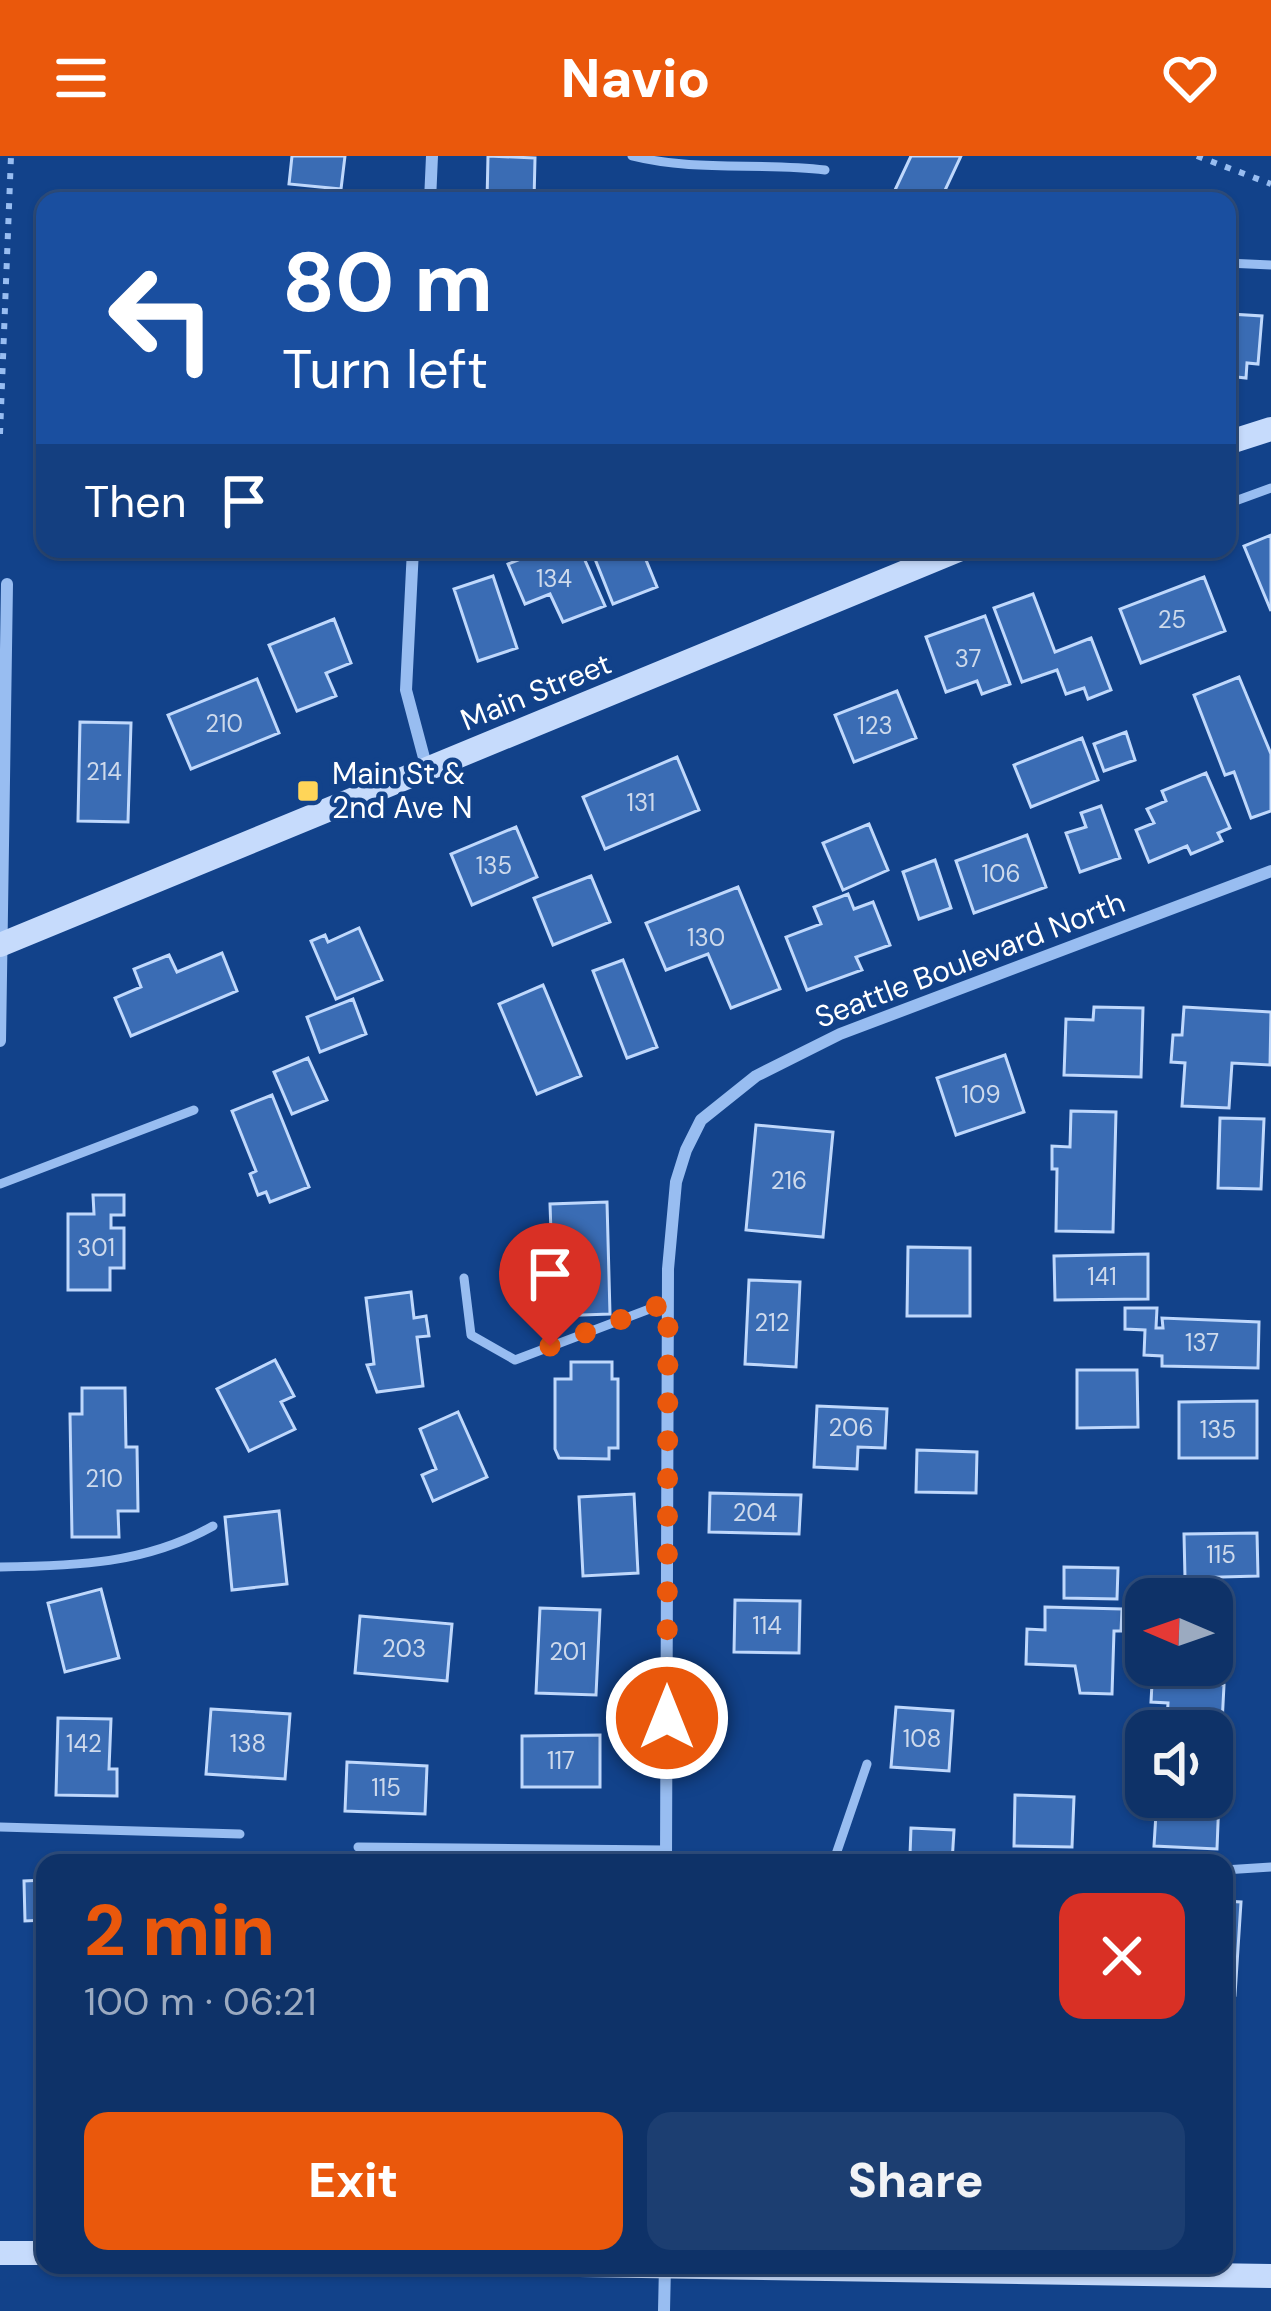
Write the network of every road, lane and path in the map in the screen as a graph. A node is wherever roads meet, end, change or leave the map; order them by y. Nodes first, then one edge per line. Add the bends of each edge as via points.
1 (11, 156) edge
2 (432, 156) edge
3 (632, 156) edge
4 (1197, 156) edge
5 (825, 170) dead end
6 (1271, 184) edge
7 (430, 192) edge
8 (1236, 263) edge
9 (1271, 265) edge
10 (1271, 429) edge
11 (0, 434) edge
12 (1236, 439) edge
13 (1271, 488) edge
14 (1236, 501) edge
15 (413, 558) edge
16 (939, 558) edge
17 (7, 584) dead end
18 (427, 769) junction
19 (1271, 871) edge
20 (1, 945) edge
21 (0, 1041) edge
22 (194, 1111) dead end
23 (0, 1184) edge
24 (464, 1278) dead end
25 (668, 1302) junction
26 (213, 1526) dead end
27 (0, 1567) edge
28 (867, 1764) dead end
29 (0, 1827) edge
30 (240, 1834) dead end
31 (358, 1847) dead end
32 (574, 1854) edge
33 (666, 1854) edge
34 (836, 1854) edge
35 (1271, 1867) edge
36 (1233, 1869) edge
37 (0, 2252) edge
38 (36, 2254) edge
39 (665, 2274) edge
40 (1150, 2274) edge
41 (1271, 2276) edge
42 (664, 2311) edge

1 - 11 path
2 - 7 street
3 - 5 lane via 677,167
4 - 6 path
8 - 9 lane
10 - 12 street
13 - 14 lane
15 - 18 street via 406,690
16 - 18 street, Main Street
17 - 20 street
18 - 20 street, Main Street
19 - 25 street, Seattle Boulevard North via 839,1034 756,1076 701,1120 676,1182
20 - 21 street
22 - 23 lane
24 - 25 lane via 471,1335 515,1360
25 - 33 street
26 - 27 lane via 124,1561
28 - 34 lane
29 - 30 lane
31 - 32 lane
35 - 36 lane
37 - 38 street
39 - 42 street
40 - 41 street

